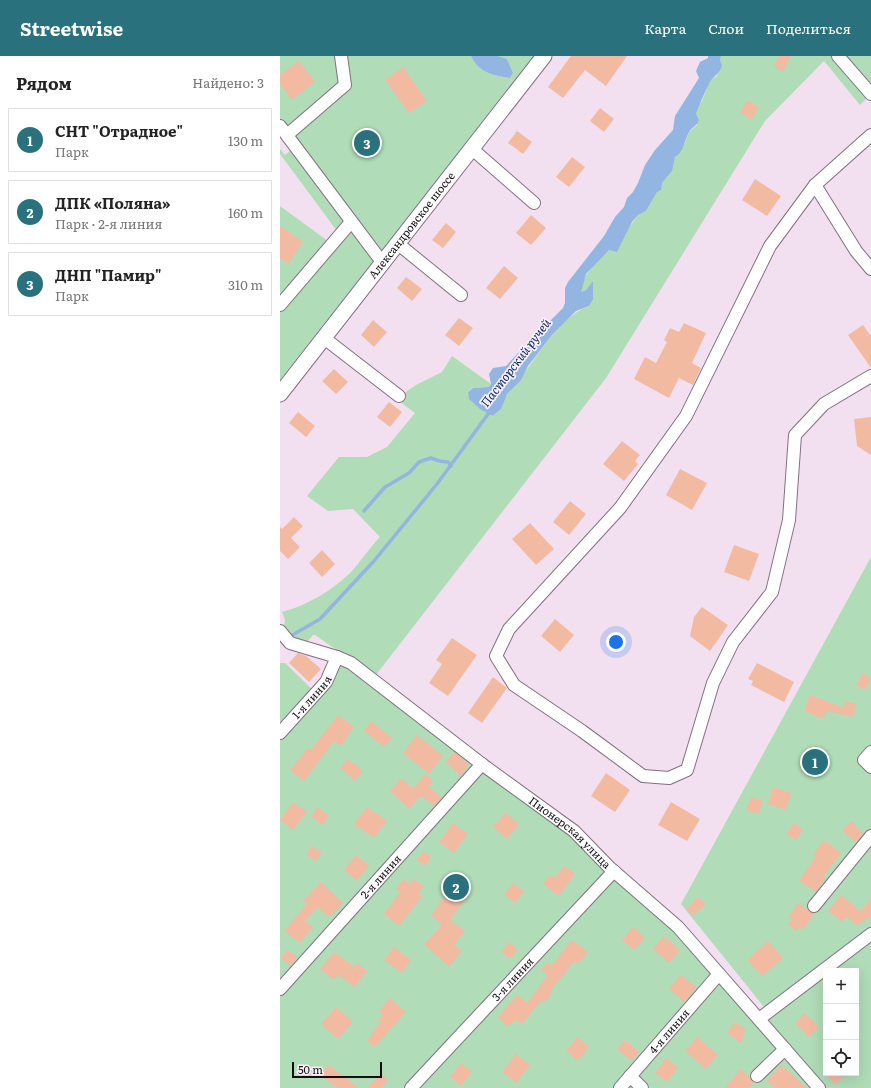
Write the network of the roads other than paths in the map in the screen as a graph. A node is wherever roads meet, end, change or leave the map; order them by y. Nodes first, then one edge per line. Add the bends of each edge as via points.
1 (341, 56) edge
2 (544, 56) edge
3 (838, 56) edge
4 (871, 94) edge
5 (284, 130) edge
6 (871, 135) edge
7 (471, 148) junction
8 (815, 185) junction
9 (534, 203) dead end
10 (351, 222) junction
11 (397, 242) junction
12 (382, 262) junction
13 (871, 269) edge
14 (461, 295) dead end
15 (280, 305) edge
16 (324, 338) junction
17 (871, 376) edge
18 (280, 394) edge
19 (399, 396) dead end
20 (281, 632) edge
21 (337, 657) junction
22 (280, 733) edge
23 (871, 752) edge
24 (482, 764) junction
25 (871, 767) edge
26 (871, 836) edge
27 (614, 871) junction
28 (814, 906) dead end
29 (871, 934) edge
30 (719, 974) junction
31 (280, 989) edge
32 (759, 1019) junction
33 (785, 1049) junction
34 (630, 1076) junction
35 (757, 1076) dead end
36 (412, 1088) edge
37 (620, 1088) edge
38 (642, 1088) edge
39 (819, 1088) edge

1 - 5 street via 345,85
2 - 7 street, Александровское шоссе
3 - 4 street
5 - 10 street
6 - 8 street
7 - 9 street
7 - 11 street, Александровское шоссе
8 - 13 street via 856,251
8 - 17 street via 770,246 686,416 620,508 509,629 496,656 514,685 642,776 669,778 687,770 713,683 733,642 772,592 789,520 795,435 824,404
10 - 12 street
10 - 15 street
11 - 12 street, Александровское шоссе
11 - 14 street
12 - 16 street, Александровское шоссе
16 - 18 street, Александровское шоссе
16 - 19 street
20 - 21 street, Пионерская улица via 290,643
21 - 22 street, 1-я линия via 326,682
21 - 24 street, Пионерская улица via 351,663
23 - 25 street via 864,760
24 - 27 street, Пионерская улица via 574,831
24 - 31 street, 2-я линия
26 - 28 street
27 - 30 street, Пионерская улица via 678,927
27 - 36 street, 3-я линия
29 - 32 street
30 - 32 street, Пионерская улица
30 - 34 street, 4-я линия
32 - 33 street, Пионерская улица
33 - 35 street
33 - 39 street, Пионерская улица
34 - 37 street, 4-я линия
34 - 38 street

